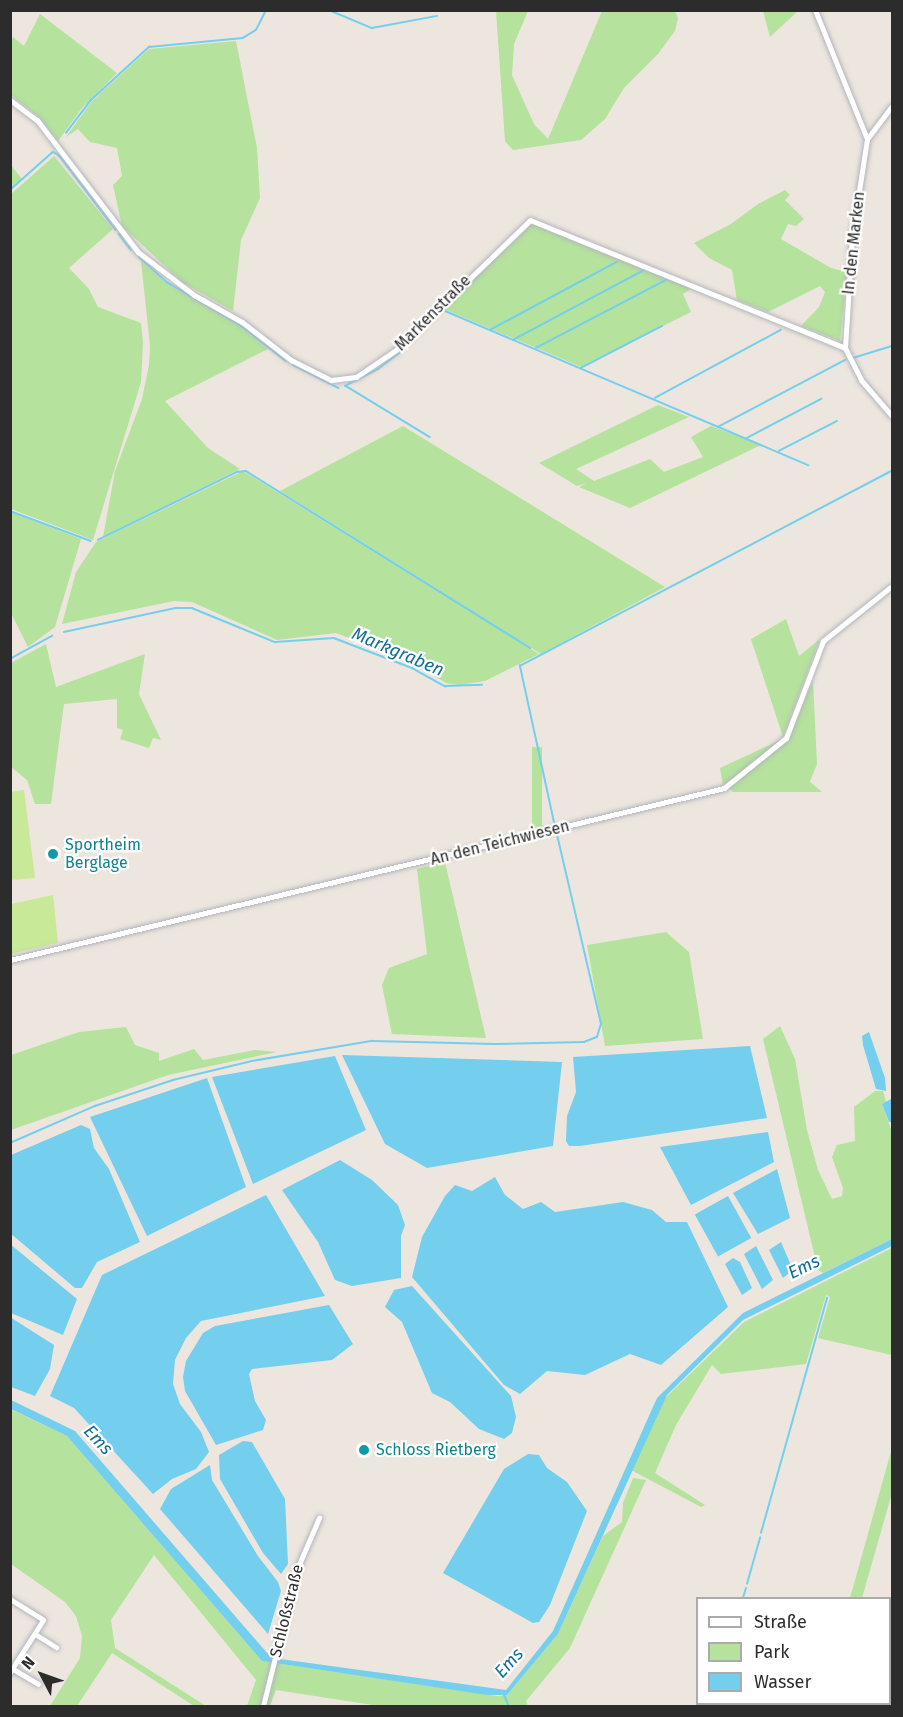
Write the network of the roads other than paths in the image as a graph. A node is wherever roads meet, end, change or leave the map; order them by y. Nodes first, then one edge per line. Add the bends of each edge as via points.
1 (815, 10) edge
2 (10, 100) edge
3 (892, 106) edge
4 (867, 139) junction
5 (844, 348) junction
6 (892, 416) edge
7 (892, 586) edge
8 (10, 960) edge
9 (319, 1518) dead end
10 (10, 1599) edge
11 (35, 1634) junction
12 (56, 1647) dead end
13 (12, 1671) edge
14 (38, 1684) dead end
15 (263, 1707) edge

1 - 4 street
2 - 5 street, Markenstraße via 37,120 138,252 194,295 242,321 291,360 331,380 356,377 389,355 530,220
3 - 4 street, In den Marken
4 - 5 street, In den Marken via 852,236
5 - 6 street via 861,380
7 - 8 street, An den Teichwiesen via 823,641 786,738 724,788
9 - 15 street, Schloßstraße via 297,1569
10 - 11 street via 43,1620
11 - 12 street
11 - 13 street
13 - 14 street

